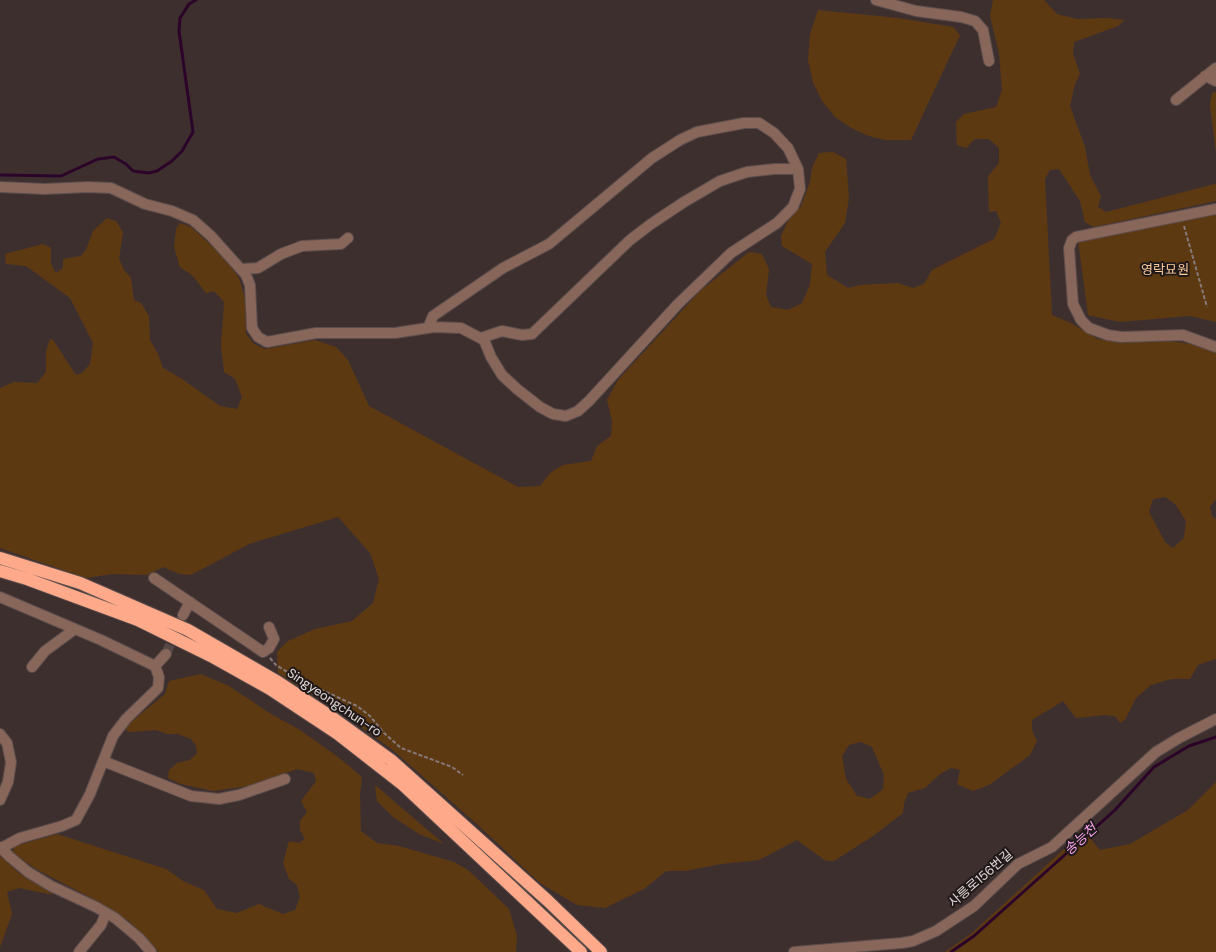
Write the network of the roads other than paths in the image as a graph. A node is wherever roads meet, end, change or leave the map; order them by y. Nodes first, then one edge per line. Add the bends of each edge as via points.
1 (876, 0) edge
2 (989, 61) dead end
3 (1216, 68) edge
4 (1205, 76) junction
5 (1216, 81) edge
6 (1176, 100) dead end
7 (798, 169) junction
8 (0, 187) edge
9 (1216, 209) edge
10 (348, 238) dead end
11 (242, 269) junction
12 (428, 328) junction
13 (481, 338) junction
14 (1216, 347) edge
15 (0, 558) edge
16 (0, 571) edge
17 (154, 578) dead end
18 (0, 597) edge
19 (190, 602) junction
20 (183, 615) tunnel mouth
21 (270, 627) dead end
22 (75, 629) junction
23 (166, 654) tunnel mouth
24 (155, 666) junction
25 (32, 667) dead end
26 (1216, 720) edge
27 (0, 734) edge
28 (103, 761) junction
29 (285, 779) dead end
30 (0, 800) edge
31 (1, 847) edge
32 (106, 913) junction
33 (78, 952) edge
34 (151, 952) edge
35 (581, 952) edge
36 (600, 952) edge
37 (794, 952) edge

1 - 2 street via 916,11 961,16 975,21 983,30
3 - 4 street
4 - 5 street
4 - 6 street
7 - 12 street via 788,148 774,133 759,123 744,123 697,132 652,158 549,244 503,268 434,316
7 - 13 street via 747,172 720,181 670,211 630,240 532,334 502,331
7 - 13 street via 800,189 793,207 777,223 731,253 705,277 578,411 566,416 553,414 540,407 502,375
8 - 11 street via 111,188 145,204 193,220
9 - 14 street via 1076,237 1068,248 1073,304 1089,328 1121,337 1183,335
10 - 11 street via 341,244 302,246 280,254 258,268
11 - 12 street via 250,285 252,328 258,337 267,342 316,333 395,333
12 - 13 street via 461,328
15 - 36 highway, Singyeongchun-ro via 80,583 188,630 278,682 333,718 391,760 547,900
16 - 35 highway, Singyeongchun-ro via 138,620 270,689 338,734 402,784
17 - 19 street
18 - 22 street
19 - 20 street
19 - 21 street via 263,652 274,639
22 - 24 street
22 - 25 street via 45,651
23 - 24 street
24 - 28 street via 159,677 158,688 126,719 113,736
26 - 37 street, 사릉로156번길 via 1156,752 1052,847 1018,864 974,906 936,931 902,943
27 - 30 street via 7,743 11,762 8,782
28 - 29 street via 191,796 219,799
28 - 31 street via 88,799 76,820 20,838
31 - 32 street via 28,872
32 - 33 street via 101,925
32 - 34 street via 139,938

